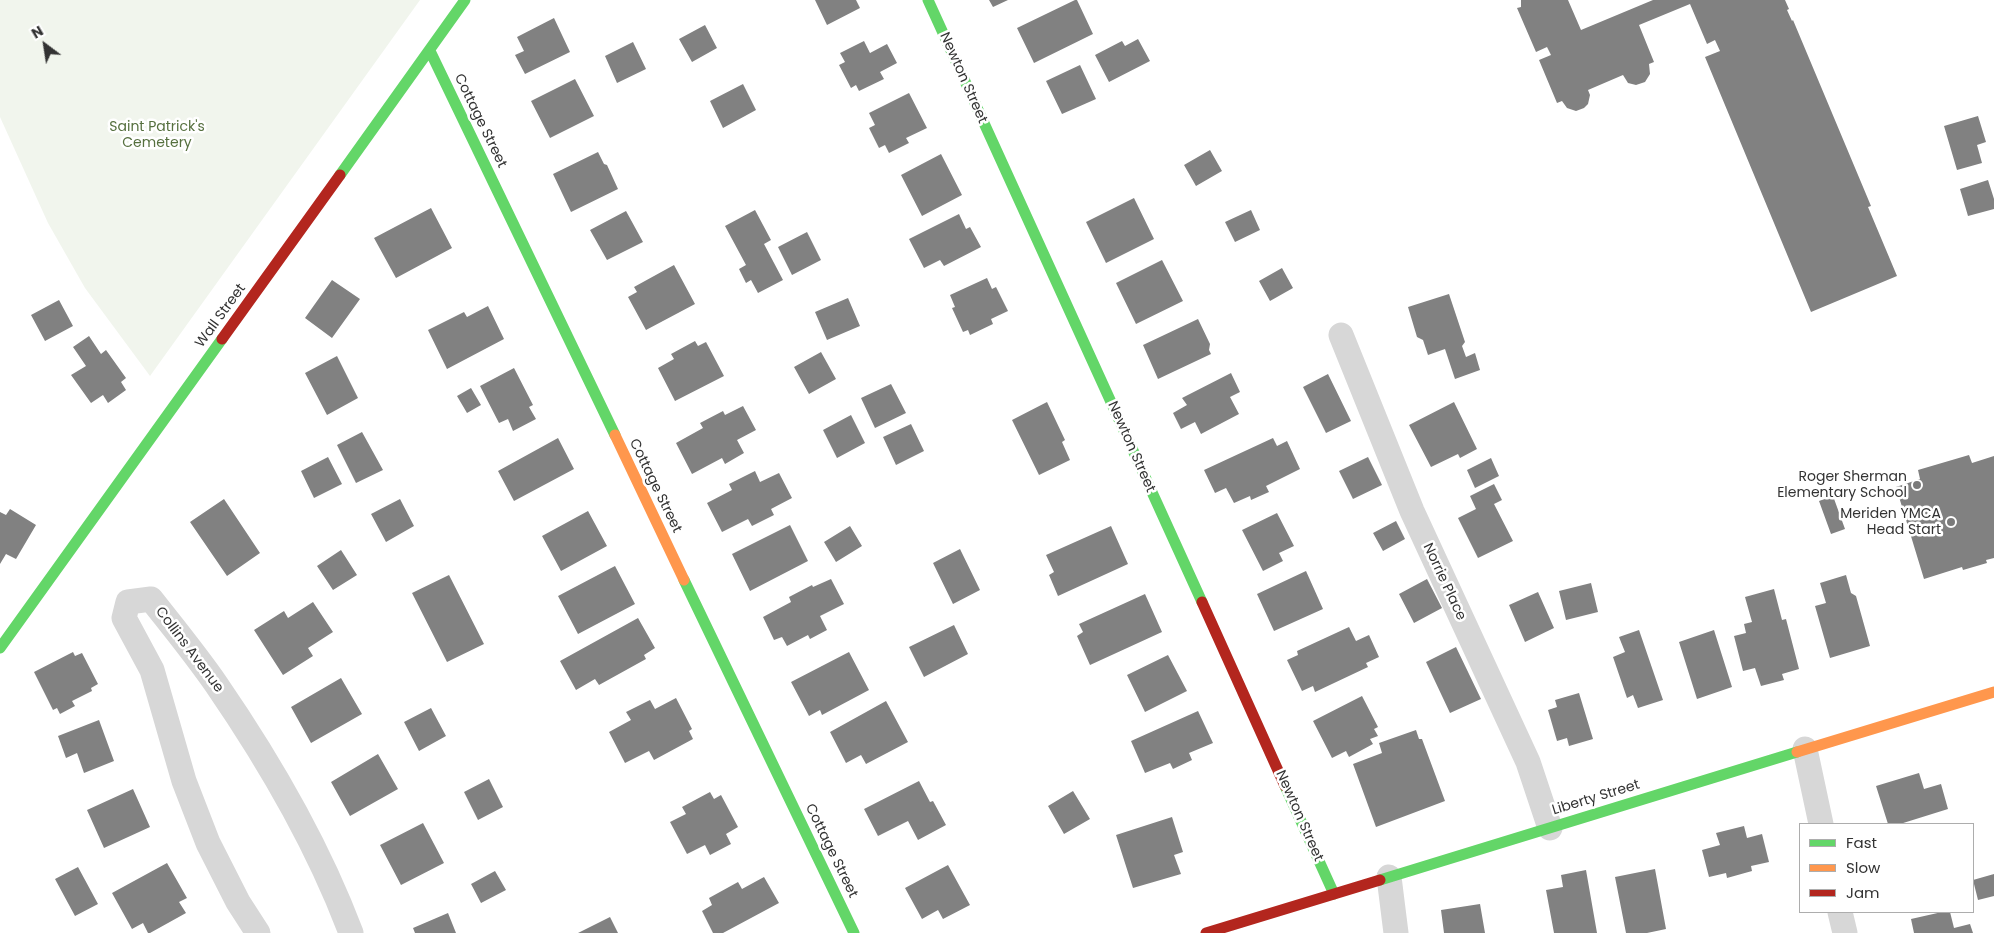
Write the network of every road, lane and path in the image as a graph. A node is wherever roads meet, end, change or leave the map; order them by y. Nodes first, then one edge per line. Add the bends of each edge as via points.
1 (465, 0) edge
2 (928, 0) edge
3 (430, 51) junction
4 (1341, 335) dead end
5 (0, 648) edge
6 (1994, 692) edge
7 (1805, 749) junction
8 (1821, 823) edge
9 (1550, 828) junction
10 (1389, 878) junction
11 (1334, 894) junction
12 (1840, 913) edge
13 (258, 933) edge
14 (351, 933) edge
15 (854, 933) edge
16 (1206, 933) edge
17 (1396, 933) edge
18 (1844, 933) edge

1 - 3 street, Wall Street
2 - 11 street, Newton Street
3 - 5 street, Wall Street
3 - 15 street, Cottage Street
4 - 9 street, Norrie Place via 1412,510 1528,762
6 - 7 street, Liberty Street
7 - 8 street
7 - 9 street, Liberty Street
9 - 10 street, Liberty Street
10 - 11 street, Liberty Street
10 - 17 street
11 - 16 street, Liberty Street
12 - 18 street
13 - 14 street, Collins Avenue via 208,843 184,781 152,670 124,618 128,602 151,599 215,682 290,802

